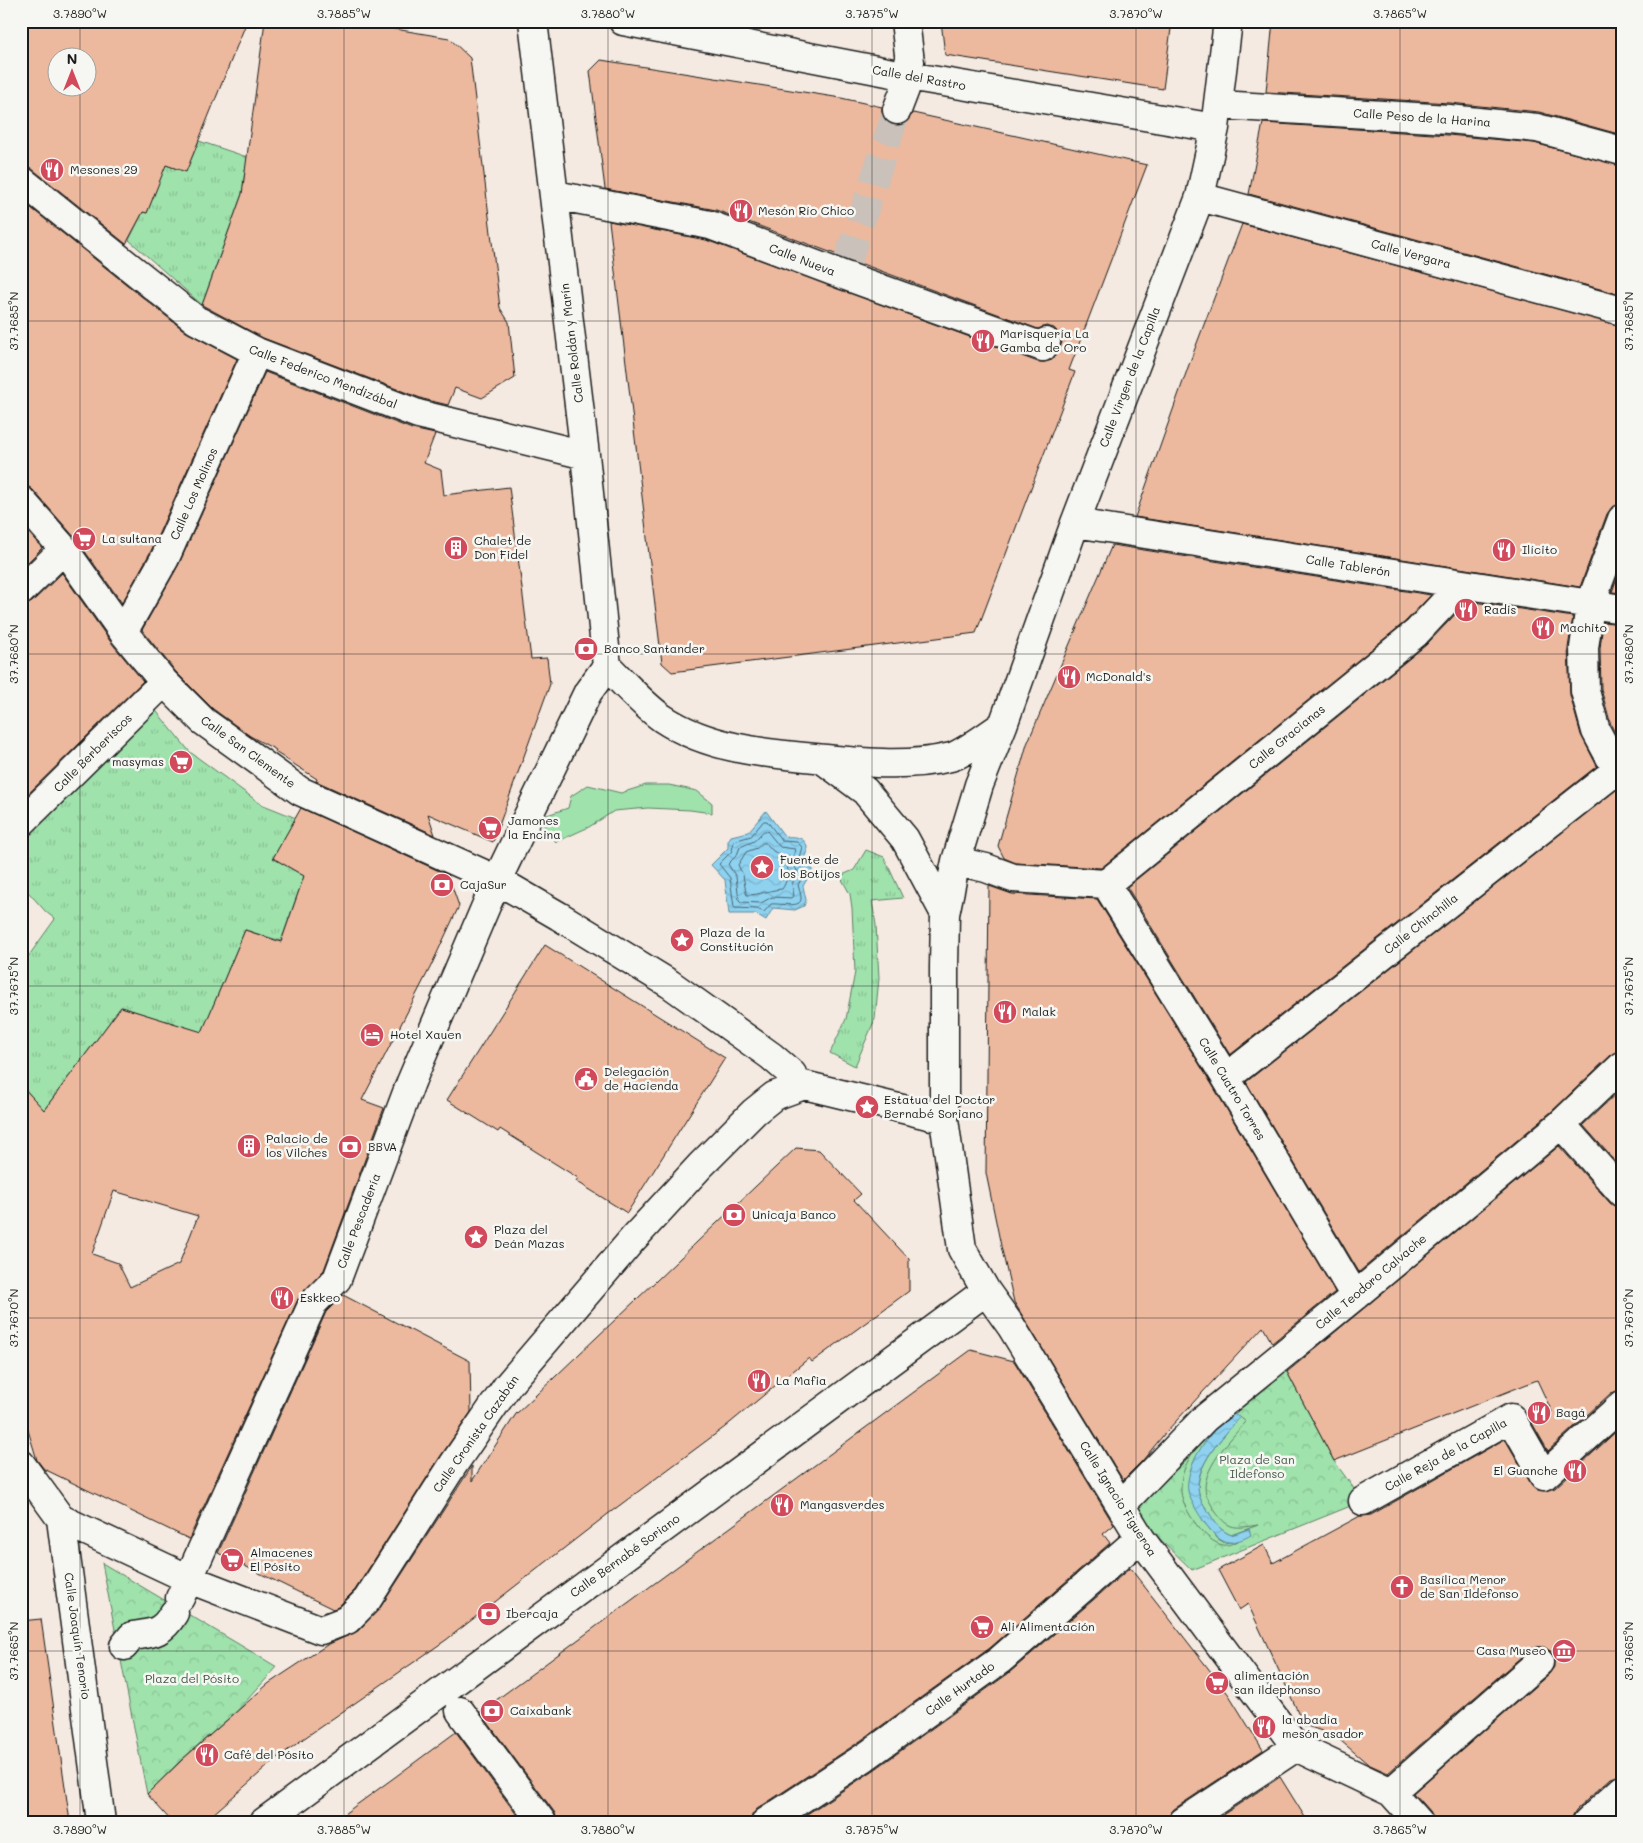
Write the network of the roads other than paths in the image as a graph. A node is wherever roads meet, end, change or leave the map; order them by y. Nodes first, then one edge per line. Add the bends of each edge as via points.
1 (533, 21) edge
2 (623, 21) edge
3 (905, 21) edge
4 (1228, 21) edge
5 (910, 62) dead end
6 (1217, 117) junction
7 (1622, 151) edge
8 (21, 180) edge
9 (555, 195) junction
10 (1200, 197) junction
11 (1622, 311) edge
12 (1043, 347) dead end
13 (257, 352) junction
14 (585, 455) junction
15 (21, 500) edge
16 (1622, 519) edge
17 (1075, 523) junction
18 (64, 549) junction
19 (1462, 584) junction
20 (21, 591) edge
21 (1590, 605) junction
22 (1622, 610) edge
23 (123, 632) junction
24 (607, 666) junction
25 (164, 682) junction
26 (1003, 725) junction
27 (822, 759) junction
28 (1619, 773) edge
29 (21, 823) edge
30 (956, 861) junction
31 (497, 880) junction
32 (1106, 884) junction
33 (945, 914) junction
34 (1622, 1066) edge
35 (792, 1074) dead end
36 (1226, 1078) junction
37 (944, 1119) junction
38 (1561, 1124) junction
39 (1622, 1193) edge
40 (986, 1291) junction
41 (1355, 1296) junction
42 (1622, 1405) edge
43 (21, 1464) edge
44 (1363, 1501) dead end
45 (1123, 1503) dead end
46 (61, 1519) junction
47 (1141, 1539) junction
48 (181, 1597) junction
49 (124, 1646) dead end
50 (1538, 1662) dead end
51 (460, 1711) dead end
52 (1296, 1747) junction
53 (1622, 1790) edge
54 (1391, 1792) junction
55 (101, 1822) edge
56 (264, 1822) edge
57 (542, 1822) edge
58 (766, 1822) edge
59 (1183, 1822) edge
60 (1418, 1822) edge
61 (1587, 1822) edge

1 - 9 street, Calle Roldán y Marín
2 - 6 street, Calle del Rastro via 908,76
3 - 5 street
4 - 6 street, Calle Virgen de la Capilla
6 - 7 street, Calle Peso de la Harina via 1449,119 1538,128
6 - 10 street, Calle Virgen de la Capilla
8 - 13 street, Calle Federico Mendizábal via 196,320
9 - 12 street, Calle Nueva via 710,225 845,269
9 - 14 street, Calle Roldán y Marín
10 - 11 street, Calle Vergara
10 - 17 street, Calle Virgen de la Capilla
13 - 14 street, Calle Federico Mendizábal via 418,414
13 - 23 street, Calle Los Molinos via 165,558
14 - 24 street, Calle Roldán y Marín
15 - 18 street, Calle San Clemente
16 - 21 street
17 - 19 street, Calle Tablerón
17 - 26 street, Calle Virgen de la Capilla
18 - 20 street
18 - 23 street, Calle San Clemente
19 - 21 street, Calle Tablerón
19 - 32 street, Calle Gracianas via 1416,633
21 - 22 street, Calle Tablerón
21 - 28 street via 1584,648 1585,692 1596,731
23 - 25 street, Calle San Clemente
24 - 27 street via 662,717 690,732 727,745 769,754
24 - 31 street via 588,692
25 - 29 street, Calle Berberiscos
25 - 31 street, Calle San Clemente via 203,721 300,790
26 - 27 street via 953,757 918,763
26 - 30 street via 978,784
27 - 33 street via 865,790 905,839
28 - 36 street, Calle Chinchilla
30 - 32 street via 1013,878
30 - 33 street
31 - 35 street, Calle San Clemente via 670,984
31 - 48 street, Calle Pescadería via 411,1082 337,1279 314,1302
32 - 36 street, Calle Cuatro Torres
33 - 37 street, Calle Ignacio Figueroa
34 - 38 street, Calle Teodoro Calvache
36 - 41 street, Calle Cuatro Torres
37 - 40 street, Calle Ignacio Figueroa via 962,1249
37 - 48 street, Calle Cronista Cazabán via 804,1085 774,1096 706,1159 508,1385 367,1600 347,1620 321,1630
38 - 39 street
38 - 41 street, Calle Teodoro Calvache
40 - 47 street, Calle Ignacio Figueroa via 1011,1326
40 - 56 street, Calle Bernabé Soriano
41 - 45 street, Calle Teodoro Calvache via 1204,1419
42 - 44 street, Calle Reja de la Capilla via 1544,1476 1511,1418
43 - 46 street, Calle Joaquín Tenorio
46 - 48 street, Calle Cronista Cazabán
46 - 55 street, Calle Joaquín Tenorio
47 - 52 street, Calle Ignacio Figueroa
47 - 58 street, Calle Hurtado via 1000,1660 865,1757
48 - 49 street via 167,1626 150,1634 132,1636
50 - 54 street
51 - 57 street
52 - 54 street
52 - 59 street
53 - 61 street
54 - 60 street

